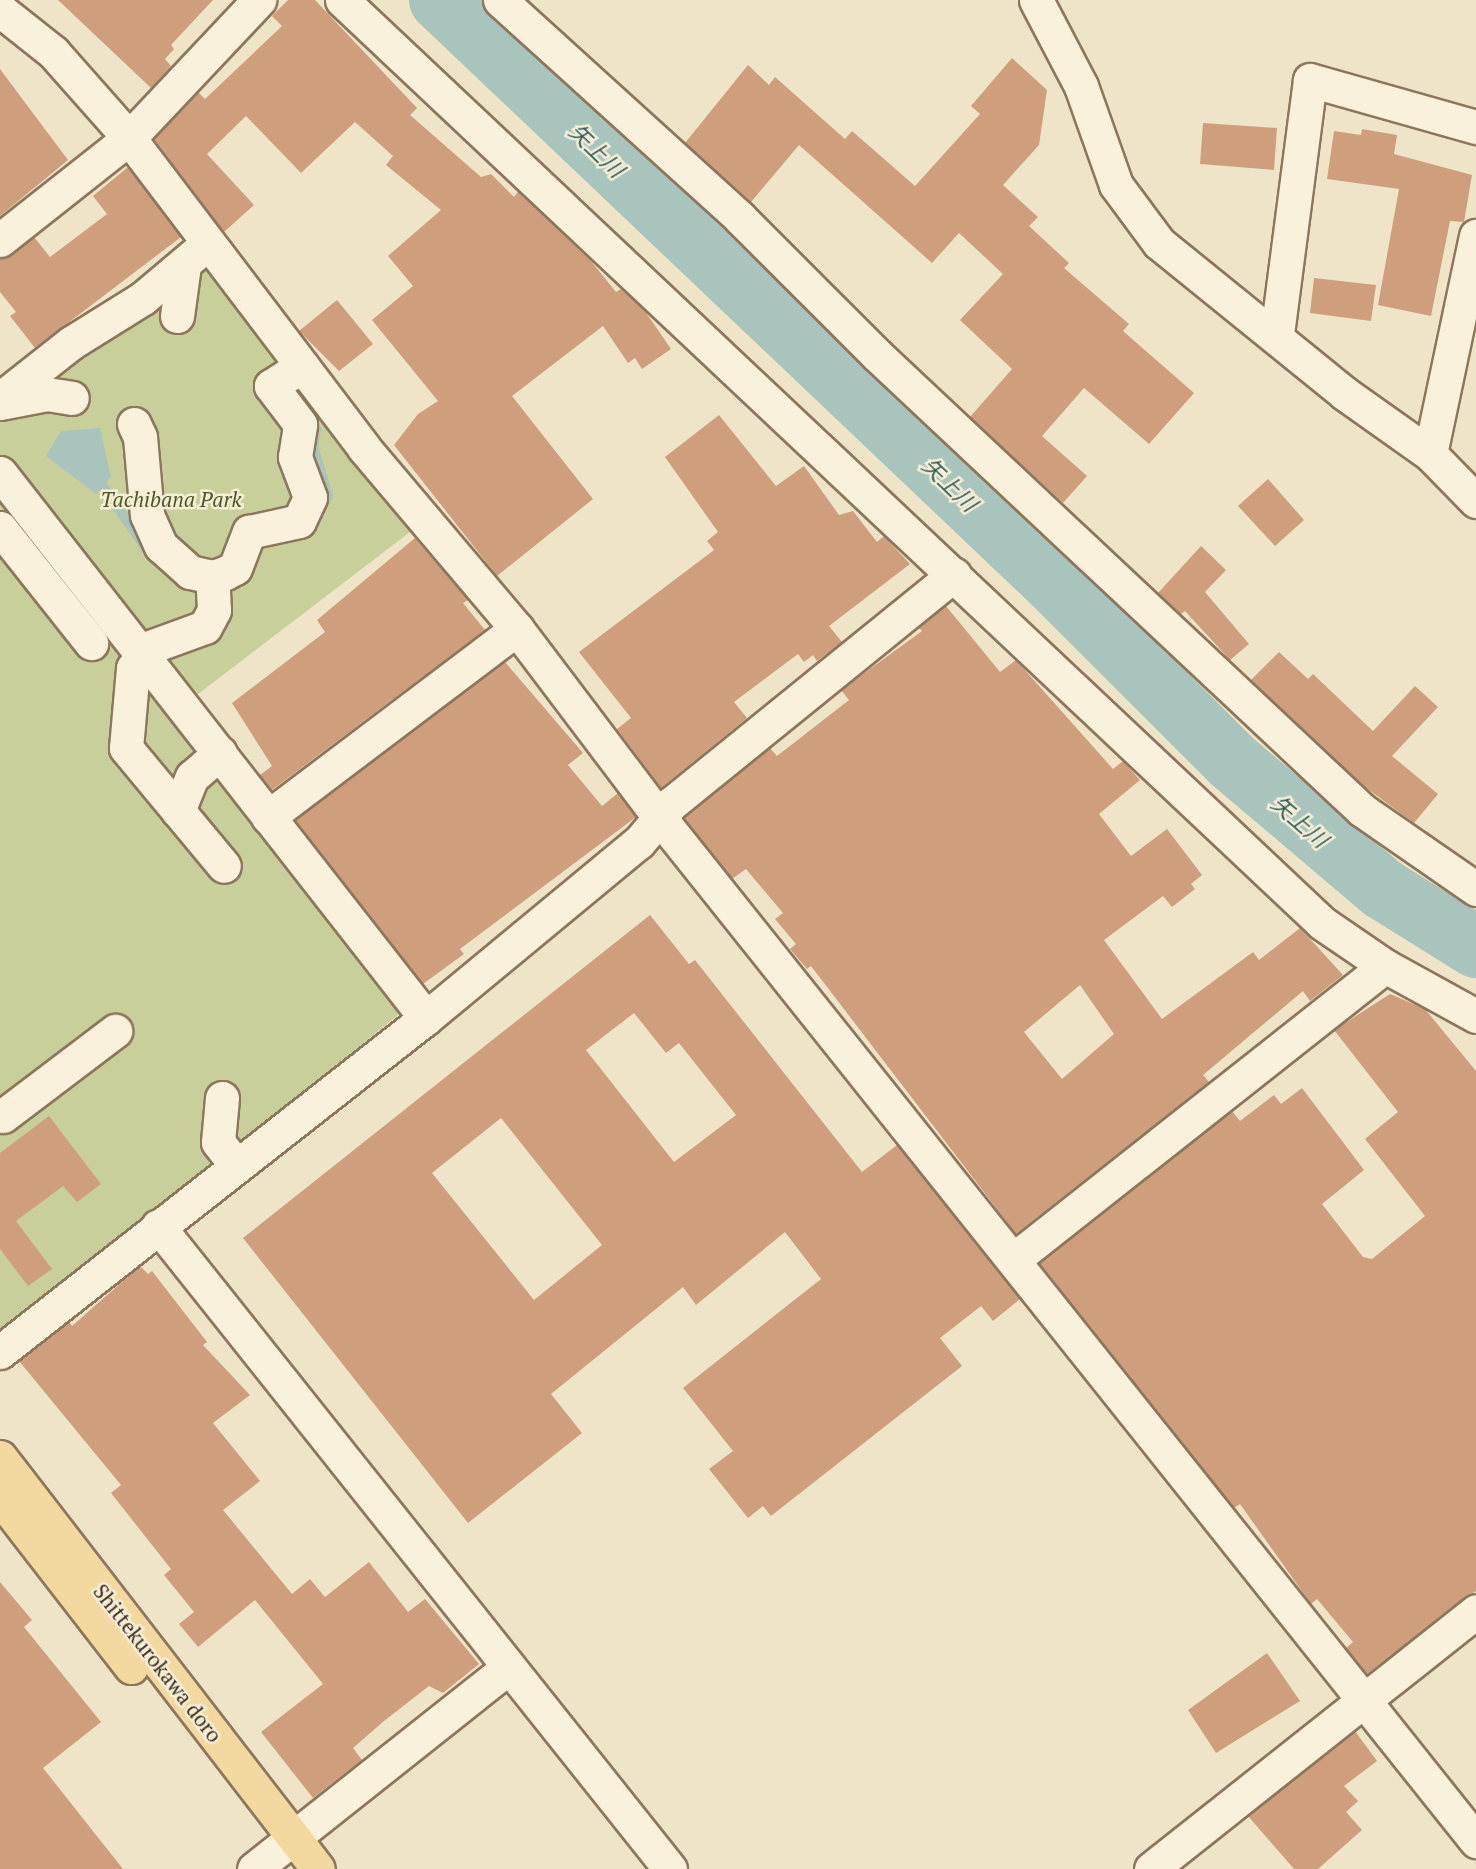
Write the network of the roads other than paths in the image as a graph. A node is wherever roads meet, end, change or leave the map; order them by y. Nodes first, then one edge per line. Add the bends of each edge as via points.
1 (259, 0) edge
2 (342, 0) edge
3 (500, 0) edge
4 (1036, 0) edge
5 (0, 10) edge
6 (1476, 127) edge
7 (129, 138) junction
8 (1476, 236) edge
9 (0, 240) edge
10 (208, 243) junction
11 (184, 265) junction
12 (177, 316) dead end
13 (1277, 334) junction
14 (302, 366) junction
15 (72, 398) dead end
16 (0, 401) edge
17 (134, 424) dead end
18 (1430, 454) junction
19 (0, 473) edge
20 (1476, 501) edge
21 (0, 528) edge
22 (954, 575) junction
23 (214, 588) junction
24 (117, 623) junction
25 (517, 629) junction
26 (141, 654) junction
27 (220, 753) junction
28 (178, 811) junction
29 (268, 817) junction
30 (660, 818) junction
31 (224, 866) dead end
32 (1476, 889) edge
33 (1385, 966) junction
34 (1476, 1016) edge
35 (426, 1018) junction
36 (115, 1031) dead end
37 (222, 1098) dead end
38 (3, 1116) dead end
39 (235, 1164) junction
40 (158, 1226) junction
41 (1013, 1260) junction
42 (2, 1348) edge
43 (0, 1457) edge
44 (0, 1498) edge
45 (1476, 1611) edge
46 (509, 1667) junction
47 (1364, 1700) junction
48 (1476, 1841) edge
49 (278, 1857) edge
50 (318, 1869) edge
51 (670, 1869) edge
52 (1151, 1869) edge

1 - 7 street
2 - 22 street
3 - 32 street via 740,218 877,355 1362,810
4 - 13 street via 1081,86 1116,185 1159,243
5 - 7 street via 53,52
6 - 13 street via 1310,80
7 - 9 street
7 - 10 street
8 - 18 street
10 - 11 street
10 - 14 street
11 - 12 street
11 - 16 street
13 - 18 street via 1344,393
14 - 23 street via 271,386 300,424 295,457 310,497 299,521 249,532 235,568
14 - 25 street via 427,527
15 - 16 street via 47,394
17 - 23 street via 140,437 152,532 177,564
18 - 20 street
19 - 24 street
21 - 24 street via 84,649
22 - 30 street
22 - 33 street via 1322,923
23 - 26 street via 206,627
24 - 26 street
25 - 29 street
25 - 30 street
26 - 27 street
26 - 28 street via 133,668 126,748
27 - 28 street via 192,777
27 - 29 street
28 - 31 street
29 - 35 street via 355,952
30 - 35 street via 639,842
30 - 41 street
33 - 34 street
33 - 41 street via 1376,978
35 - 39 street
36 - 38 street
37 - 39 street via 218,1142
39 - 40 street
40 - 42 street
40 - 46 street
41 - 47 street
43 - 49 main road, Shittekurokawa doro
44 - 49 main road, Shittekurokawa doro
45 - 47 street
46 - 49 street
46 - 51 street
47 - 48 street
47 - 52 street
49 - 50 main road, Shittekurokawa doro

